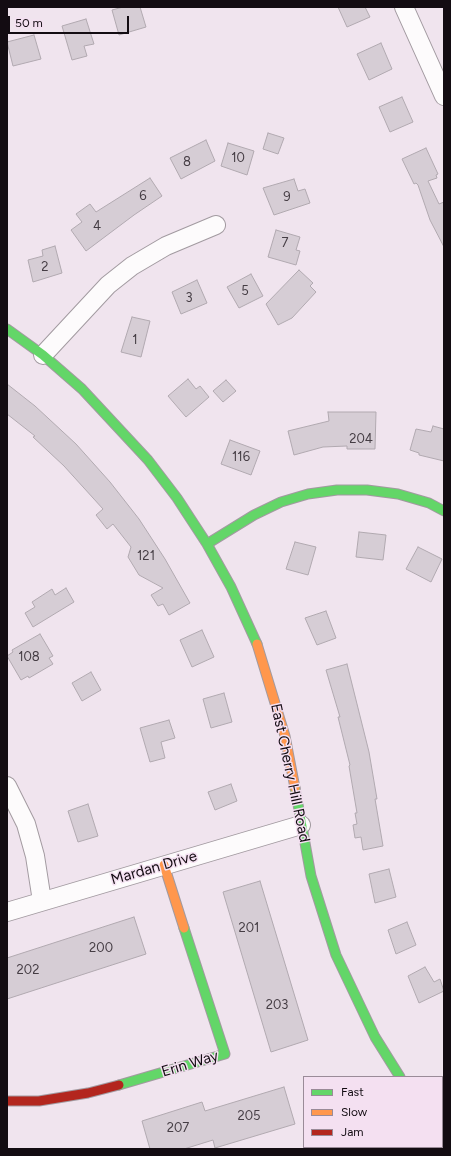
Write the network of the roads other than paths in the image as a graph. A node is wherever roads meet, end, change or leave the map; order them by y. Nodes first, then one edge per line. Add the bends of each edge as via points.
1 (404, 7) edge
2 (444, 96) edge
3 (216, 225) dead end
4 (7, 329) edge
5 (43, 355) junction
6 (444, 511) edge
7 (207, 544) junction
8 (7, 786) edge
9 (302, 825) junction
10 (164, 864) junction
11 (42, 901) junction
12 (7, 912) edge
13 (399, 1076) edge
14 (7, 1101) edge

1 - 2 street
3 - 5 street via 166,246 132,266 103,290
4 - 5 main road, East Cherry Hill Road
5 - 7 main road, East Cherry Hill Road via 82,389 148,460
6 - 7 main road via 429,503 398,494 367,490 337,490 308,494 281,502 254,515
7 - 9 main road, East Cherry Hill Road via 231,587 256,642 273,692 286,736
8 - 11 street via 26,824 35,856
9 - 10 street, Mardan Drive
9 - 13 main road, East Cherry Hill Road via 311,876 336,955 371,1030
10 - 11 street, Mardan Drive
10 - 14 main road, Erin Way via 225,1054 88,1093 39,1101
11 - 12 street, Mardan Drive

